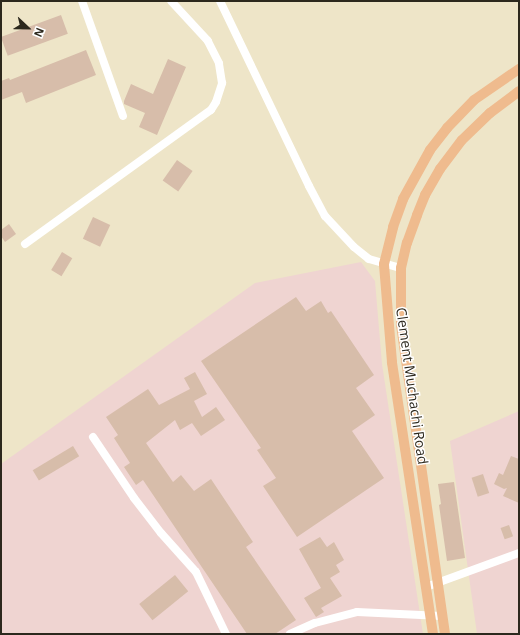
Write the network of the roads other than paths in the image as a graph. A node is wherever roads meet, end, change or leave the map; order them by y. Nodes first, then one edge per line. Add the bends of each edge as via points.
1 (82, 1) edge
2 (171, 1) edge
3 (220, 1) edge
4 (519, 69) edge
5 (519, 91) edge
6 (123, 116) dead end
7 (25, 244) dead end
8 (384, 264) junction
9 (401, 268) junction
10 (93, 437) dead end
11 (519, 553) edge
12 (438, 582) junction
13 (426, 588) junction
14 (442, 616) junction
15 (431, 617) junction
16 (226, 634) edge
17 (290, 634) edge
18 (433, 634) edge
19 (445, 634) edge

1 - 6 street
2 - 7 street via 208,41 219,63 222,83 216,102 211,110
3 - 8 street via 308,186 325,216 354,247 369,259
4 - 8 main road, Clement Muchachi Road via 474,100 430,150 403,200
5 - 9 main road, Clement Muchachi Road via 490,113 462,140 440,170 417,215
8 - 9 street
8 - 13 main road, Clement Muchachi Road via 392,362
9 - 12 main road, Clement Muchachi Road via 401,324
10 - 16 street via 134,498 196,572
11 - 12 street
12 - 13 street
12 - 14 main road, Clement Muchachi Road
13 - 15 main road, Clement Muchachi Road
14 - 15 street
14 - 19 main road, Clement Muchachi Road
15 - 17 street via 357,612 315,623
15 - 18 main road, Clement Muchachi Road

